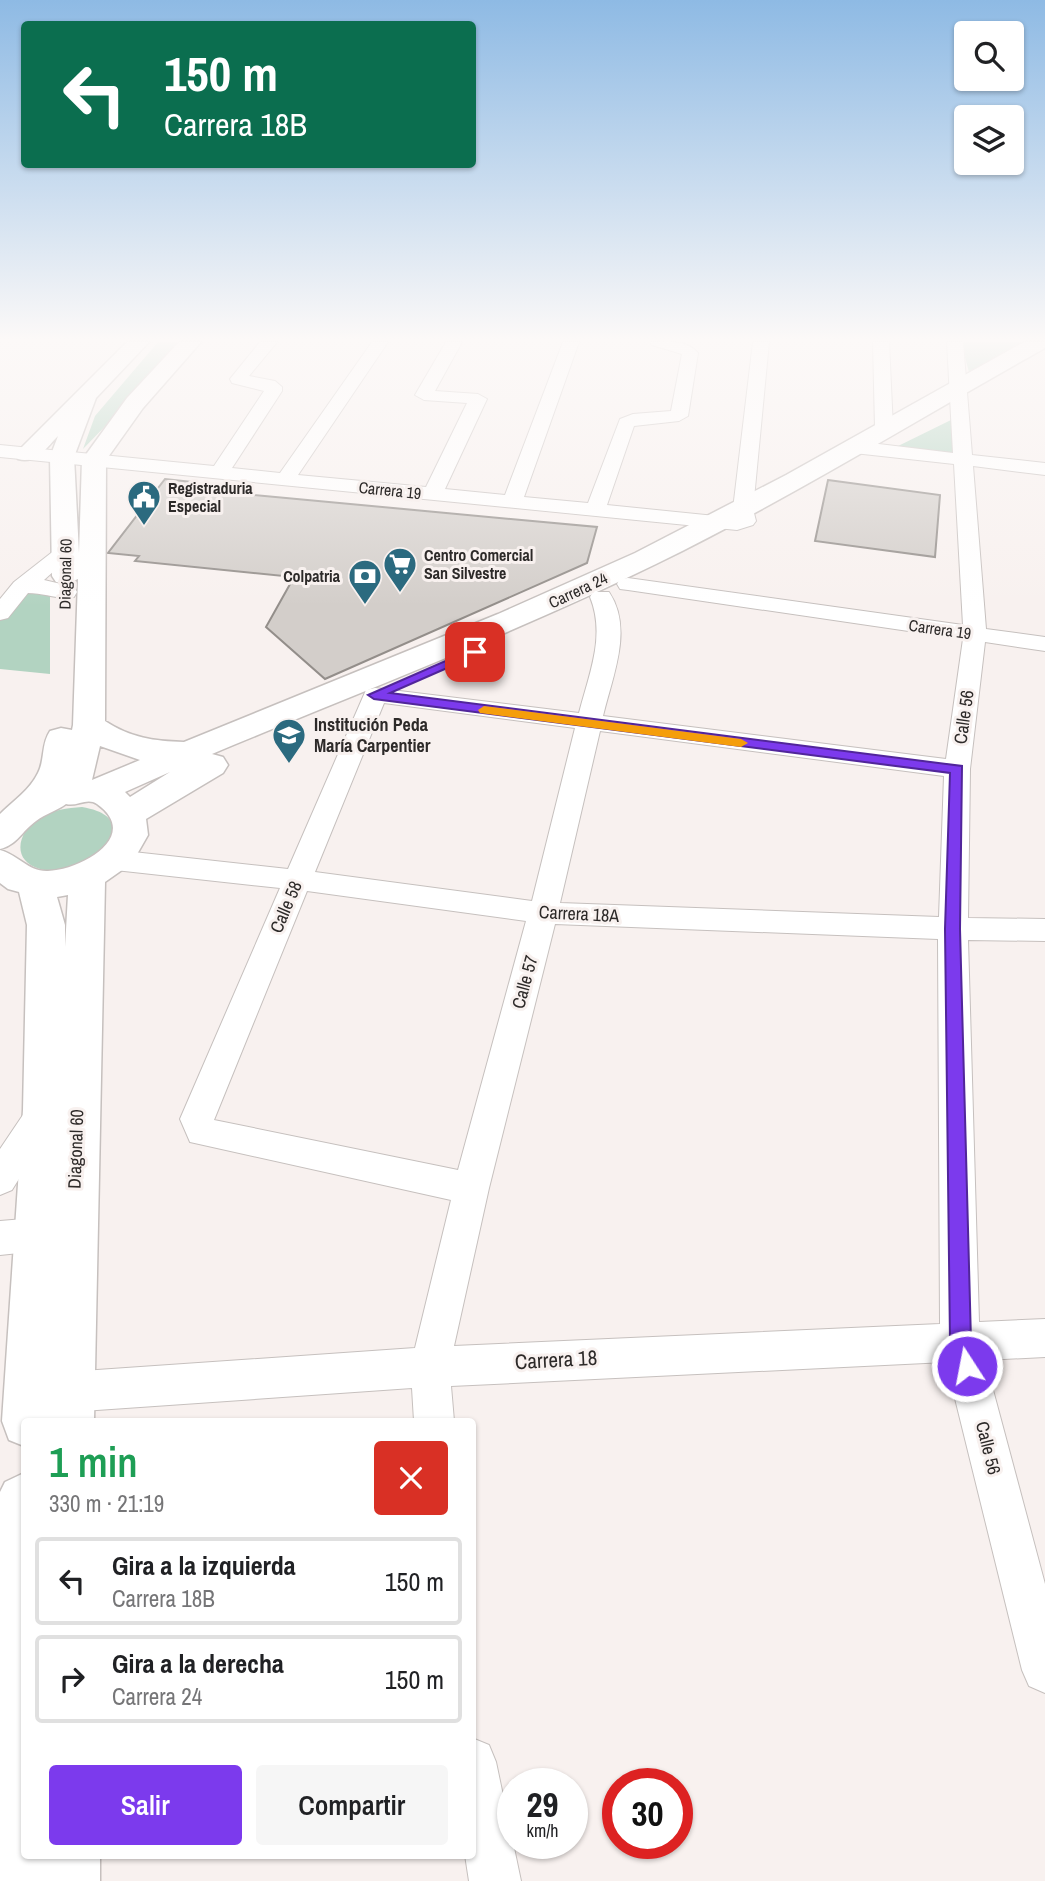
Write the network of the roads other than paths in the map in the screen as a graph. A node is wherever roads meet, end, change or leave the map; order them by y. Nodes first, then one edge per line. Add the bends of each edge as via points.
1 (40, 430) edge
2 (72, 430) edge
3 (116, 430) edge
4 (247, 430) edge
5 (319, 430) edge
6 (463, 430) edge
7 (539, 430) edge
8 (624, 430) edge
9 (749, 430) edge
10 (874, 430) edge
11 (895, 430) edge
12 (960, 430) edge
13 (873, 442) junction
14 (8, 453) edge
15 (62, 457) junction
16 (962, 459) junction
17 (94, 460) junction
18 (1045, 469) edge
19 (219, 473) junction
20 (285, 479) junction
21 (433, 494) junction
22 (512, 502) junction
23 (595, 510) junction
24 (736, 519) junction
25 (67, 550) junction
26 (628, 584) junction
27 (22, 587) junction
28 (66, 592) junction
29 (601, 597) junction
30 (0, 613) edge
31 (975, 635) junction
32 (1045, 644) edge
33 (374, 695) junction
34 (589, 724) junction
35 (89, 725) junction
36 (188, 751) junction
37 (957, 769) junction
38 (83, 793) junction
39 (30, 807) junction
40 (129, 814) junction
41 (0, 837) edge
42 (0, 863) edge
43 (101, 868) junction
44 (298, 880) junction
45 (36, 884) junction
46 (543, 913) junction
47 (953, 929) junction
48 (1045, 930) edge
49 (45, 1110) junction
50 (0, 1179) edge
51 (471, 1188) junction
52 (18, 1241) edge
53 (1045, 1338) edge
54 (960, 1341) junction
55 (430, 1367) junction
56 (68, 1407) edge
57 (28, 1418) edge
58 (434, 1418) edge
59 (21, 1568) edge
60 (1045, 1670) edge
61 (476, 1783) edge
62 (67, 1859) edge
63 (7, 1881) edge
64 (67, 1881) edge
65 (495, 1881) edge

1 - 14 street
2 - 15 street
3 - 17 street
4 - 19 street
5 - 20 street
6 - 21 street
7 - 22 street
8 - 23 street
9 - 24 street
10 - 13 street
11 - 13 street, Carrera 24
12 - 16 street, Calle 56
13 - 16 street
13 - 24 street, Carrera 24
14 - 15 street, Carrera 19
15 - 17 street, Carrera 19
15 - 25 street, Diagonal 60
16 - 18 street
16 - 31 street, Calle 56
17 - 19 street, Carrera 19
17 - 35 street, Diagonal 60
19 - 20 street, Carrera 19
20 - 21 street, Carrera 19
21 - 22 street, Carrera 19
22 - 23 street, Carrera 19
23 - 24 street, Carrera 19
24 - 26 street, Carrera 24
24 - 36 street, Carrera 24 via 519,617
25 - 27 street
25 - 28 street, Diagonal 60
26 - 29 street, Carrera 24
26 - 31 street, Carrera 19
27 - 28 street via 45,586
27 - 30 street
28 - 39 street, Diagonal 60 via 61,744 55,775
29 - 33 street, Carrera 24
29 - 34 street, Calle 57 via 610,638
31 - 32 street, Carrera 19
31 - 37 street, Calle 56
33 - 34 street
33 - 40 street, Carrera 24 via 211,765
33 - 44 street, Calle 58
34 - 37 street
34 - 46 street, Calle 57
35 - 36 street via 132,748 166,754
35 - 38 street, Diagonal 60
36 - 38 street, Carrera 24
37 - 47 street, Calle 56
38 - 39 street, Carrera 24 via 50,798
38 - 40 street via 113,799
39 - 41 street, Diagonal 60
40 - 43 street via 132,830 127,845
42 - 45 street via 19,880
43 - 44 street, Carrera 18A
43 - 45 street via 52,885
43 - 56 street, Diagonal 60
44 - 46 street, Carrera 18A
44 - 51 street, Calle 58 via 197,1119 202,1132
45 - 49 street, Diagonal 60 via 46,925
46 - 47 street, Carrera 18A
46 - 51 street, Calle 57
47 - 48 street, Carrera 18A
47 - 54 street, Calle 56
49 - 50 street
49 - 52 street, Diagonal 60
51 - 55 street, Calle 57
52 - 57 street, Diagonal 60
53 - 54 street, Carrera 18
54 - 55 street, Carrera 18
54 - 60 street, Calle 56
55 - 56 street, Carrera 18
55 - 58 street, Calle 57
59 - 63 street
61 - 65 street
62 - 64 street

